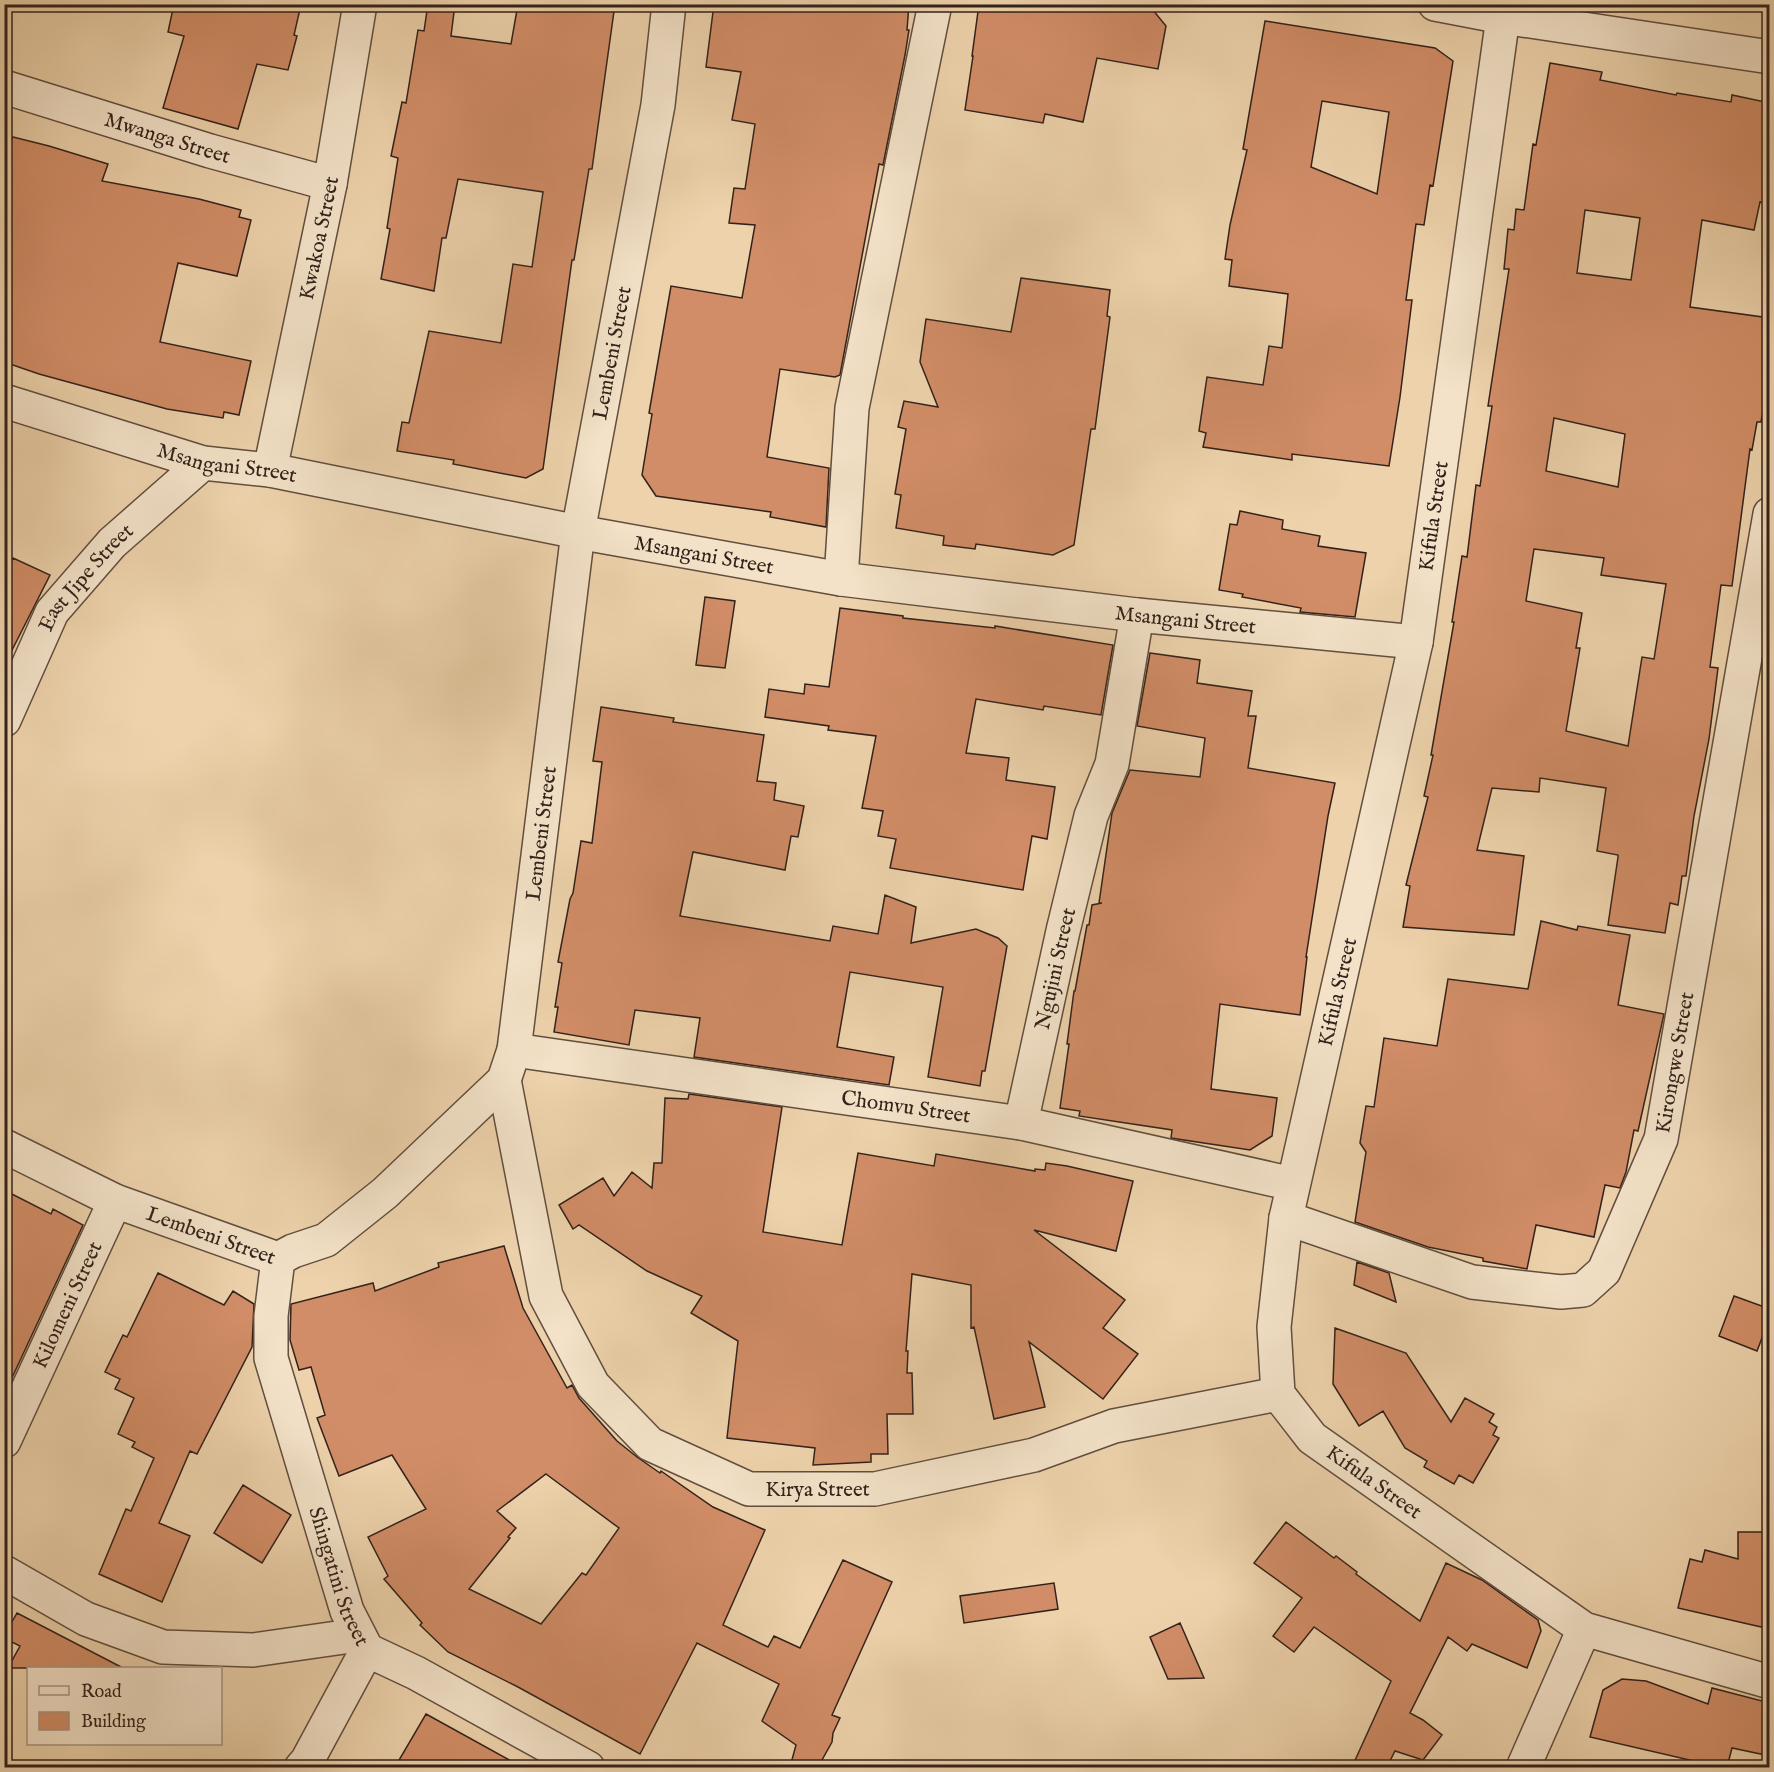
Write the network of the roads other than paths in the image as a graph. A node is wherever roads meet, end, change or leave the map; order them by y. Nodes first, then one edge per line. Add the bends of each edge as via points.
1 (360, 4) edge
2 (669, 4) edge
3 (935, 4) edge
4 (1435, 4) edge
5 (1484, 11) edge
6 (1770, 57) edge
7 (4, 87) edge
8 (330, 184) junction
9 (4, 401) edge
10 (203, 463) junction
11 (270, 470) junction
12 (1770, 514) edge
13 (578, 532) junction
14 (841, 579) junction
15 (1137, 615) junction
16 (1416, 642) junction
17 (4, 720) edge
18 (509, 1065) junction
19 (1021, 1123) junction
20 (4, 1146) edge
21 (1293, 1184) junction
22 (115, 1201) junction
23 (1286, 1218) junction
24 (278, 1259) junction
25 (1278, 1394) junction
26 (4, 1441) edge
27 (4, 1572) edge
28 (1584, 1629) junction
29 (363, 1643) junction
30 (1770, 1682) edge
31 (301, 1767) edge
32 (588, 1767) edge
33 (1522, 1767) edge

1 - 8 street, Kwakoa Street
2 - 13 street, Lembeni Street via 658,105
3 - 14 street via 852,408
4 - 5 street
5 - 6 street
5 - 16 street, Kifula Street
7 - 8 street, Mwanga Street
8 - 11 street, Kwakoa Street
9 - 10 street, Msangani Street
10 - 11 street, Msangani Street
10 - 17 street, East Jipe Street via 112,543 52,612
11 - 13 street, Msangani Street
12 - 23 street, Kirongwe Street via 1661,1139 1604,1271 1583,1290 1561,1292 1472,1282
13 - 14 street, Msangani Street
13 - 18 street, Lembeni Street
14 - 15 street, Msangani Street
15 - 16 street, Msangani Street
15 - 19 street, Ngujini Street via 1112,764 1091,816
16 - 21 street, Kifula Street
18 - 19 street, Chomvu Street
18 - 24 street, Lembeni Street via 384,1193 326,1240
18 - 25 street, Kirya Street via 546,1296 594,1385 650,1444 749,1489 875,1489 1034,1455 1114,1426
19 - 21 street, Chomvu Street
20 - 22 street, Lembeni Street
21 - 23 street, Kifula Street
22 - 24 street, Lembeni Street
22 - 26 street, Kilomeni Street
23 - 25 street, Kifula Street via 1274,1327
24 - 29 street, Shingatini Street via 271,1359 347,1611
25 - 28 street, Kifula Street via 1312,1438
27 - 29 street via 86,1619 163,1647 253,1650
28 - 30 street, Kifula Street
28 - 33 street
29 - 31 street
29 - 32 street, Shingatini Street

